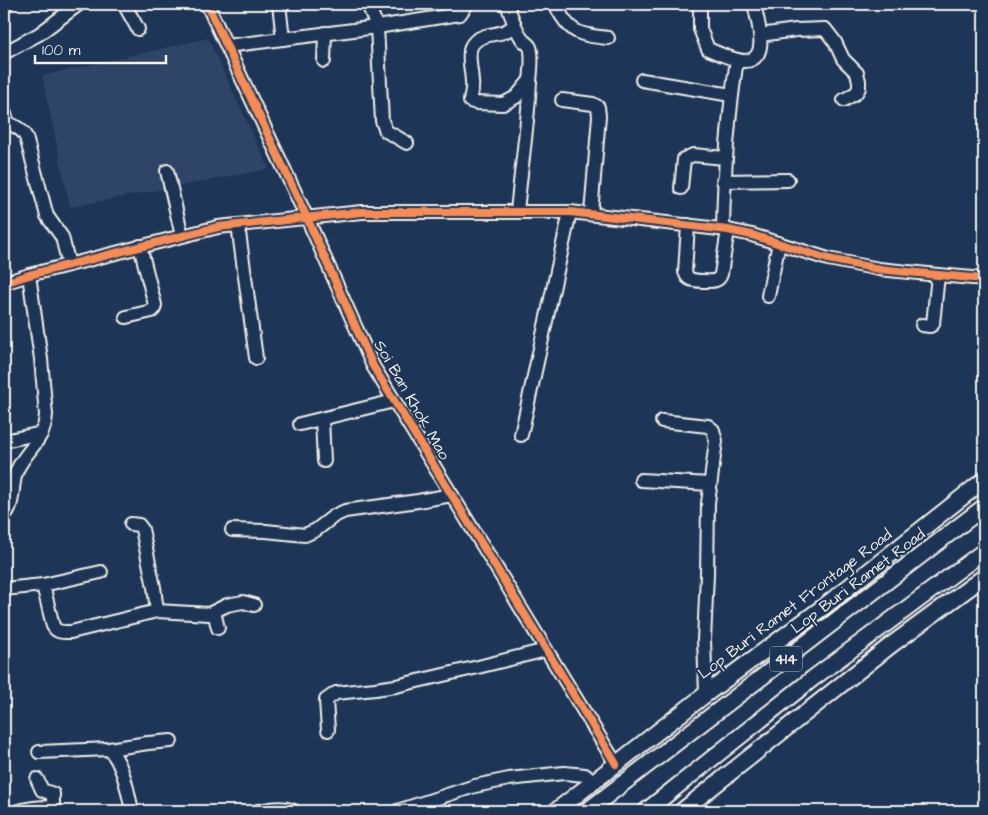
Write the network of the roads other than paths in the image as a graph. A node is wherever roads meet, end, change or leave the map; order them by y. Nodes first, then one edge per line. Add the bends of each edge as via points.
1 (79, 4) edge
2 (124, 4) edge
3 (207, 4) edge
4 (280, 4) edge
5 (368, 4) edge
6 (467, 4) edge
7 (508, 4) edge
8 (556, 4) edge
9 (700, 4) edge
10 (754, 4) edge
11 (514, 25) junction
12 (377, 27) junction
13 (138, 29) dead end
14 (325, 33) junction
15 (760, 36) junction
16 (608, 38) dead end
17 (283, 39) junction
18 (227, 46) junction
19 (4, 53) edge
20 (737, 60) junction
21 (324, 61) dead end
22 (530, 80) junction
23 (642, 80) dead end
24 (731, 95) junction
25 (562, 100) dead end
26 (844, 100) dead end
27 (4, 111) edge
28 (407, 143) dead end
29 (725, 158) junction
30 (167, 171) dead end
31 (788, 180) dead end
32 (724, 181) junction
33 (681, 188) dead end
34 (517, 212) junction
35 (570, 212) junction
36 (591, 214) junction
37 (307, 218) junction
38 (238, 225) junction
39 (688, 225) junction
40 (725, 229) junction
41 (182, 236) junction
42 (779, 243) junction
43 (140, 246) junction
44 (69, 264) junction
45 (29, 275) junction
46 (938, 275) junction
47 (984, 279) edge
48 (4, 283) edge
49 (768, 296) dead end
50 (126, 317) dead end
51 (922, 326) dead end
52 (256, 358) dead end
53 (394, 401) junction
54 (322, 419) junction
55 (662, 421) dead end
56 (300, 424) dead end
57 (42, 433) junction
58 (521, 435) dead end
59 (4, 441) edge
60 (324, 461) dead end
61 (641, 480) dead end
62 (984, 480) edge
63 (710, 484) junction
64 (452, 495) junction
65 (984, 507) edge
66 (4, 515) edge
67 (131, 524) dead end
68 (961, 525) junction
69 (232, 530) dead end
70 (984, 551) edge
71 (101, 572) dead end
72 (984, 577) edge
73 (43, 585) junction
74 (4, 589) edge
75 (254, 605) dead end
76 (826, 605) junction
77 (157, 611) junction
78 (214, 612) junction
79 (218, 628) dead end
80 (891, 645) junction
81 (546, 650) junction
82 (706, 694) junction
83 (328, 730) dead end
84 (171, 742) dead end
85 (109, 748) junction
86 (39, 752) dead end
87 (616, 764) junction
88 (37, 779) dead end
89 (593, 782) junction
90 (54, 810) edge
91 (18, 811) edge
92 (132, 811) edge
93 (258, 811) edge
94 (294, 811) edge
95 (397, 811) edge
96 (556, 811) edge
97 (587, 811) edge
98 (646, 811) edge
99 (682, 811) edge

1 - 19 street via 38,34
2 - 13 street
3 - 18 street, Soi Ban Khok Mao
4 - 17 street
5 - 12 street
6 - 12 street via 460,14
7 - 11 street
8 - 16 street via 567,24 575,31 585,36
9 - 20 street via 700,29 708,49
10 - 15 street
11 - 22 street via 530,48
11 - 22 street via 509,30 474,41 470,52 470,101 503,104 516,97
12 - 14 street
12 - 28 street via 382,121 386,131
14 - 17 street
14 - 21 street
15 - 20 street via 759,52 754,59
15 - 26 street via 825,29 859,80 856,93
17 - 18 street
18 - 37 street, Soi Ban Khok Mao
20 - 24 street
22 - 34 street
23 - 24 street
24 - 29 street
25 - 36 street via 593,104 598,108
27 - 44 street via 8,123 26,137 47,216 62,237
29 - 32 street
29 - 33 street via 693,155 684,159
30 - 41 street
31 - 32 street
32 - 40 street
34 - 35 street
34 - 37 street via 362,212
35 - 36 street
35 - 58 street
36 - 39 street
37 - 38 street
37 - 53 street, Soi Ban Khok Mao via 373,366
38 - 41 street
38 - 52 street
39 - 40 street
39 - 40 street via 685,272 690,279 696,280 719,278
40 - 42 street
41 - 43 street
42 - 46 street via 828,259 879,269
42 - 49 street
43 - 44 street
43 - 50 street via 155,305 152,312
44 - 45 street
45 - 48 street
45 - 57 street via 46,414
46 - 47 street
46 - 51 street via 933,324
53 - 54 street
53 - 64 street, Soi Ban Khok Mao
54 - 56 street
54 - 60 street
55 - 63 street via 708,426 714,430 716,442
57 - 59 street
57 - 66 street via 17,468 10,507
61 - 63 street
62 - 76 main road, Lop Buri Ramet Frontage Road / 414
63 - 82 street via 704,640
64 - 69 street via 345,510 305,535
64 - 81 street, Soi Ban Khok Mao
65 - 68 main road, Lop Buri Ramet Road / 414
67 - 77 street via 142,529
68 - 76 main road
68 - 97 main road, Lop Buri Ramet Road / 414
70 - 80 main road
70 - 98 main road, 414 via 812,679
71 - 73 street
72 - 80 main road
73 - 74 street
73 - 77 street via 53,626 60,632
75 - 78 street via 243,602
76 - 82 main road, Lop Buri Ramet Frontage Road / 414
77 - 78 street
78 - 79 street
80 - 99 main road
81 - 83 street via 396,686 336,693 326,700
81 - 87 street, Soi Ban Khok Mao
82 - 87 main road, Lop Buri Ramet Frontage Road / 414
84 - 85 street
85 - 86 street
85 - 92 street via 120,766
87 - 89 main road, Lop Buri Ramet Frontage Road / 414
88 - 90 street via 42,790 53,794
89 - 95 street via 585,775 564,774 509,779 475,786
89 - 96 main road, Lop Buri Ramet Frontage Road / 414
90 - 91 street via 46,807
93 - 94 street via 274,808

